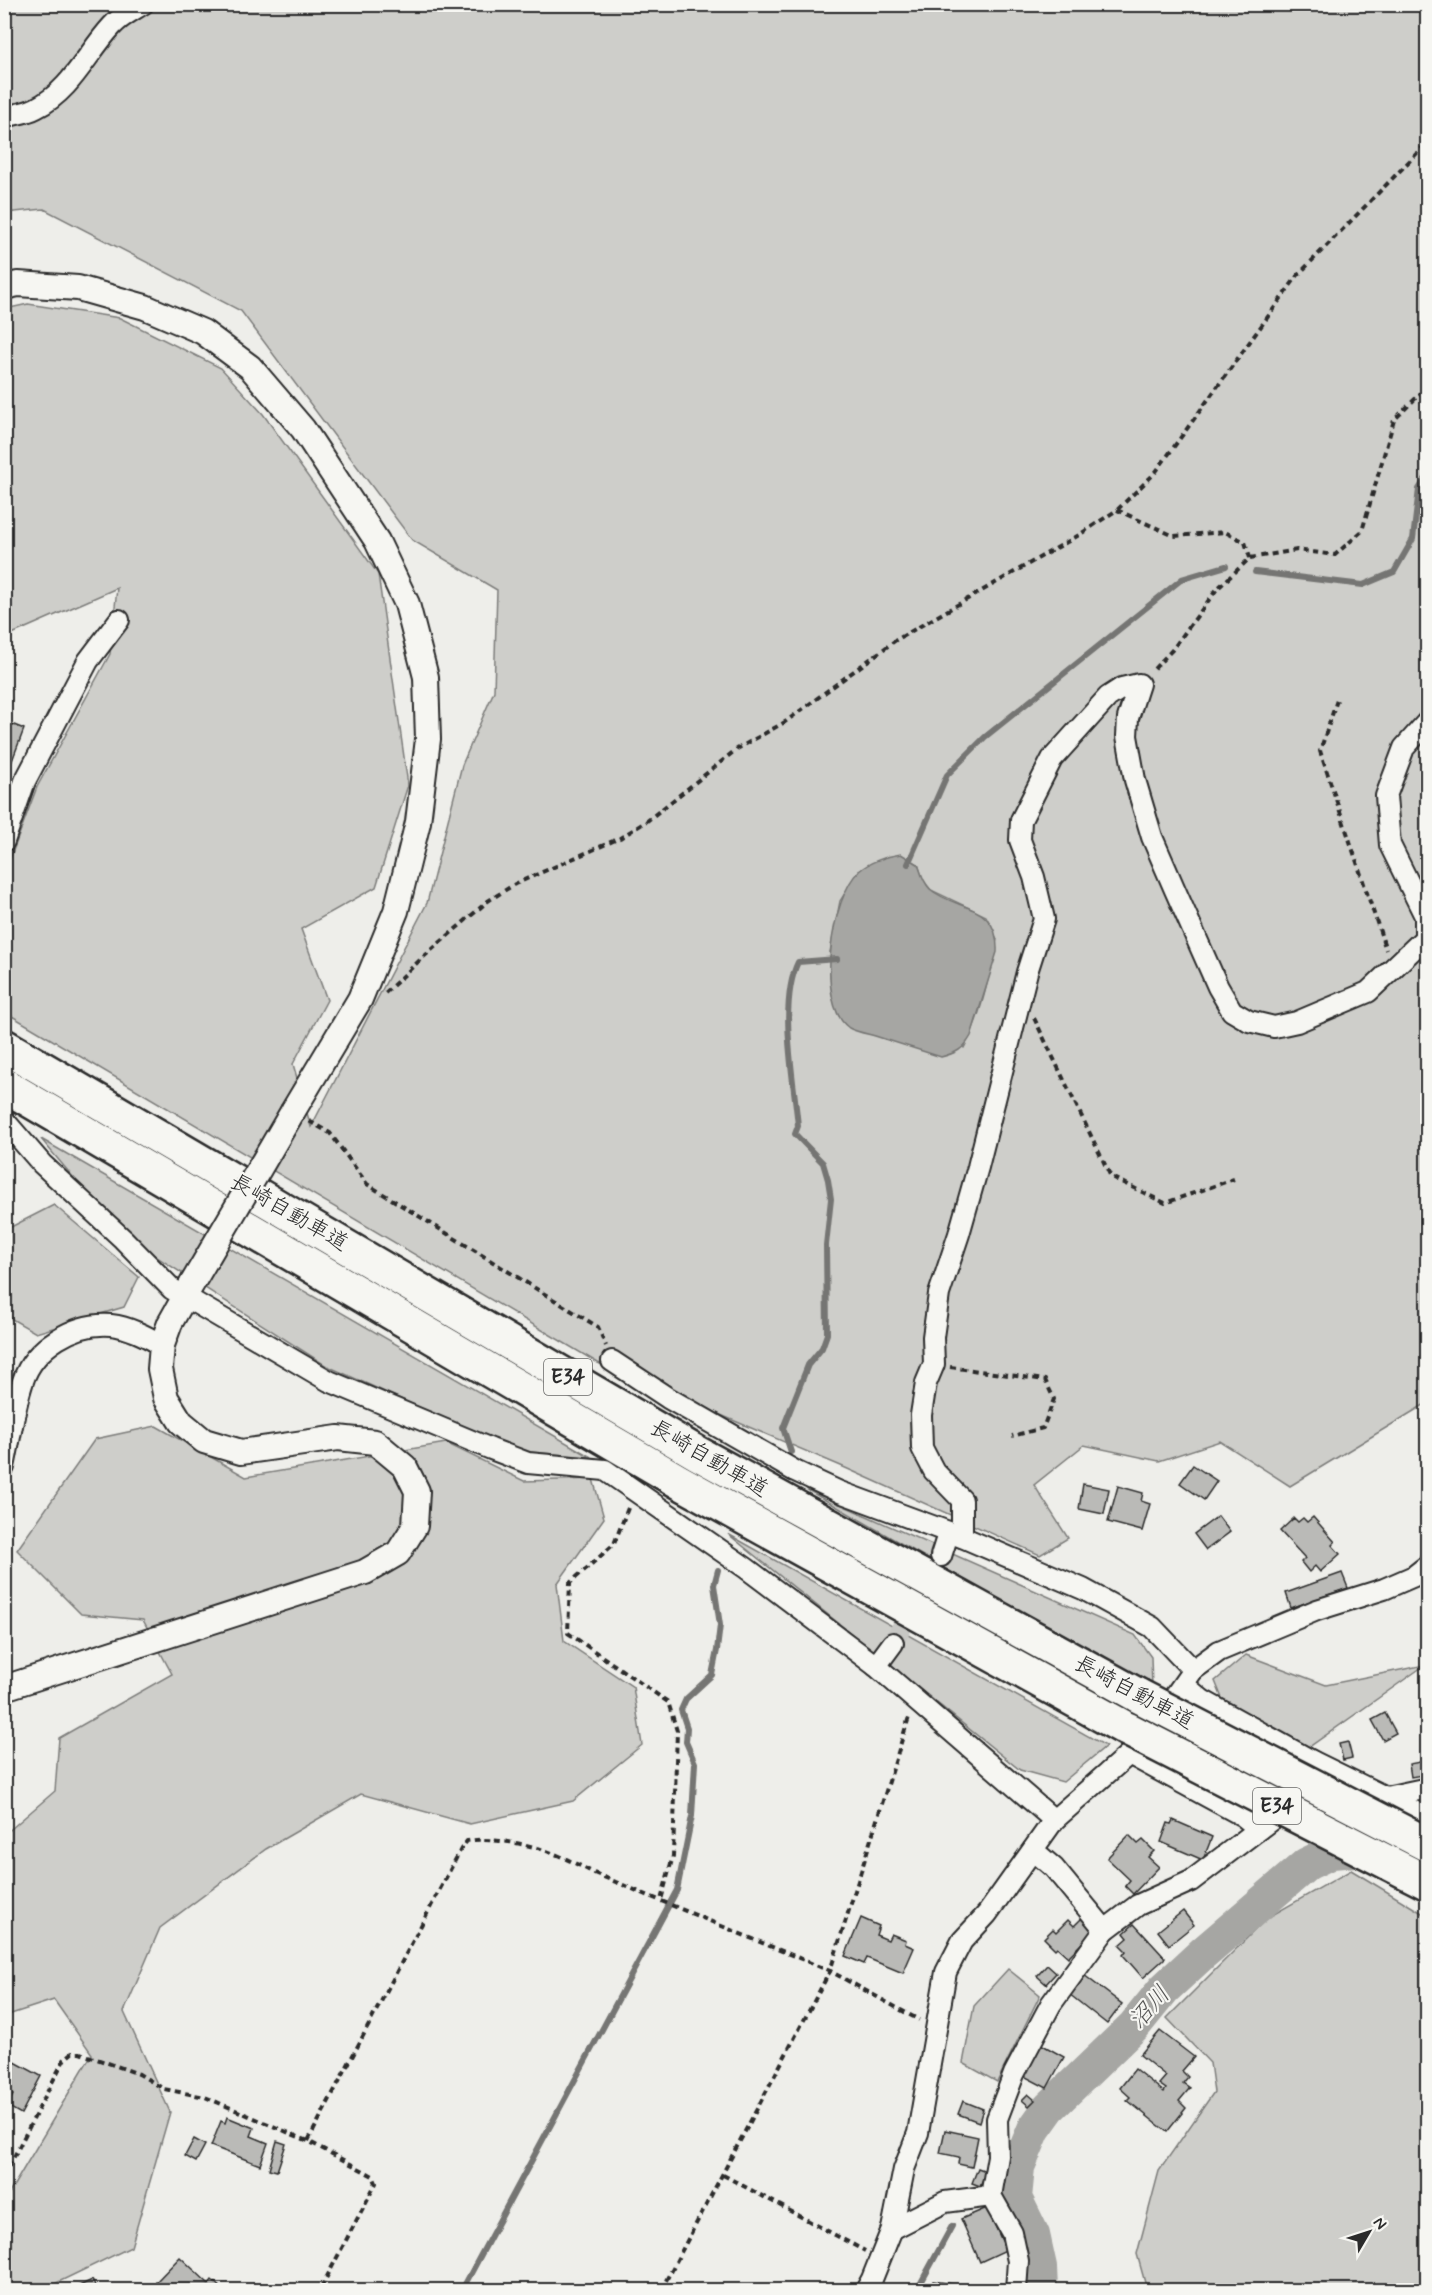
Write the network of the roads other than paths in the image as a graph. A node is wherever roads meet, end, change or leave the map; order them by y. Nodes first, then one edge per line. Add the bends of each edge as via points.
1 (143, 4) edge
2 (4, 117) edge
3 (4, 287) edge
4 (119, 620) dead end
5 (1428, 722) edge
6 (4, 841) edge
7 (4, 1046) edge
8 (4, 1085) edge
9 (4, 1120) edge
10 (189, 1289) junction
11 (162, 1345) junction
12 (612, 1361) road end
13 (4, 1467) edge
14 (955, 1535) junction
15 (942, 1556) tunnel mouth
16 (1428, 1565) edge
17 (893, 1643) tunnel mouth
18 (876, 1666) junction
19 (1188, 1678) junction
20 (4, 1688) edge
21 (1128, 1741) junction
22 (1312, 1761) junction
23 (1428, 1788) edge
24 (1386, 1797) junction
25 (1428, 1818) edge
26 (1054, 1820) junction
27 (1259, 1829) junction
28 (1428, 1845) edge
29 (1033, 1850) junction
30 (1428, 1883) edge
31 (1105, 1930) junction
32 (991, 2196) junction
33 (892, 2229) junction
34 (866, 2290) edge
35 (1016, 2290) edge

1 - 2 street via 112,26 53,98 35,109
3 - 10 street, bridge via 18,284 78,288 145,307 203,333 250,367 303,429 376,541 407,604 426,677 428,739 418,822 396,911 360,999
4 - 6 street via 88,661 25,781
5 - 14 street via 1404,748 1386,796 1390,845 1425,916 1425,938 1368,992 1297,1022 1274,1027 1249,1021 1232,1011 1152,837 1127,736 1128,718 1139,684 1108,697 1052,759 1021,820 1020,840 1044,919 978,1167 939,1294 934,1364 926,1383 921,1415 922,1448 934,1471 962,1500
7 - 28 highway, 長崎自動車道 / E34, bridge via 697,1453 1139,1696
8 - 21 highway, 長崎自動車道 / E34
9 - 10 street via 42,1164 172,1289
10 - 11 street
10 - 18 street via 329,1381 528,1463 605,1470 746,1568
11 - 13 street via 137,1332 110,1325 78,1329 55,1340 36,1356 23,1380
11 - 20 street via 160,1369 166,1398 181,1422 204,1441 241,1452 338,1438 375,1442 405,1467 417,1491 415,1526 398,1553 365,1572
12 - 14 street via 795,1471
14 - 15 street
14 - 19 street via 1083,1589 1152,1627
16 - 19 street via 1384,1589 1243,1639 1220,1651
17 - 18 street
18 - 26 street
19 - 21 street
19 - 22 street via 1202,1700
21 - 26 street
21 - 27 street
21 - 30 highway, 長崎自動車道 / E34, bridge
22 - 24 street
22 - 27 street via 1275,1817
23 - 24 street
24 - 25 street
26 - 29 street
27 - 31 street via 1191,1881 1138,1905
29 - 31 street via 1054,1868
29 - 33 street via 987,1914 962,1941 945,1972 918,2133 904,2169
31 - 32 street via 1050,2004 1014,2074 997,2119 998,2156
32 - 33 street via 945,2202
32 - 35 street via 1012,2233 1017,2261
33 - 34 street

